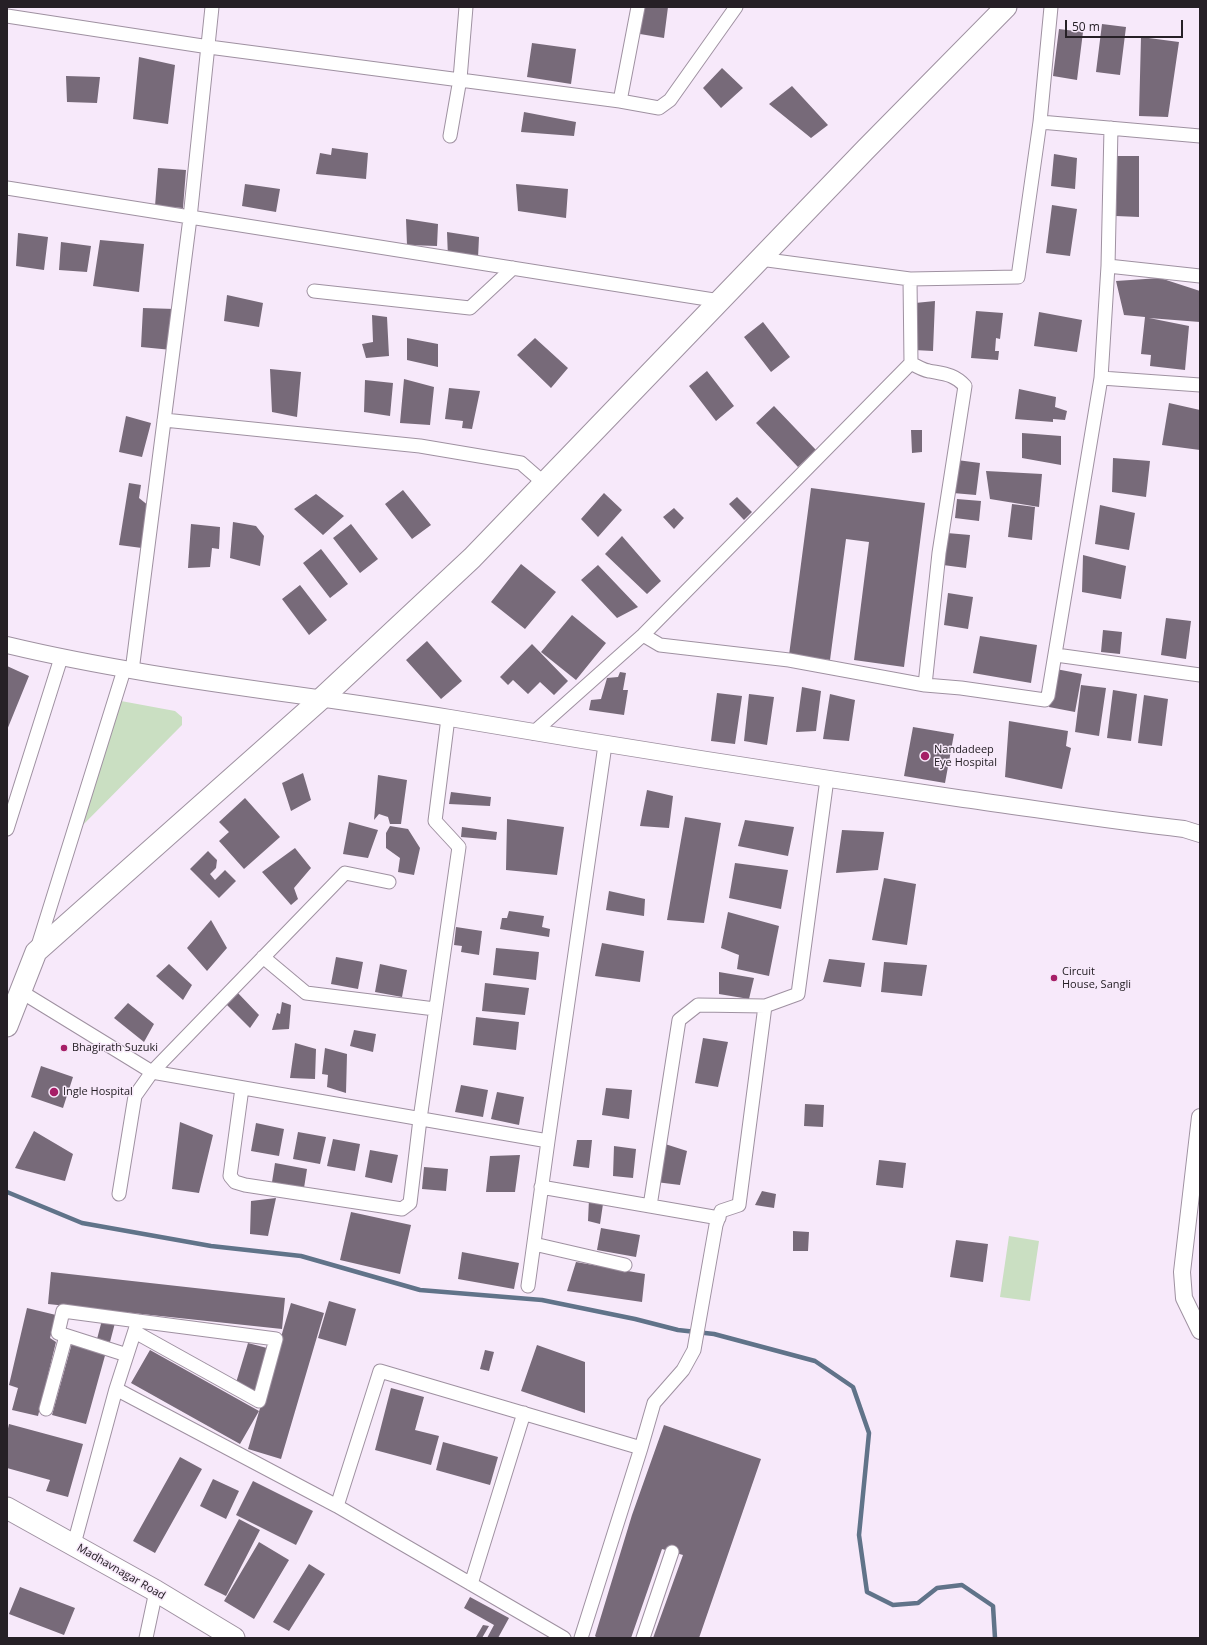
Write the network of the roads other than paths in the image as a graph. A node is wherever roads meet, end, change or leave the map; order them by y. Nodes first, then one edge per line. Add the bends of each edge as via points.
1 (212, 7) edge
2 (466, 7) edge
3 (638, 7) edge
4 (736, 7) edge
5 (1006, 7) edge
6 (1051, 7) edge
7 (7, 16) edge
8 (209, 47) junction
9 (460, 79) junction
10 (620, 101) junction
11 (1040, 122) junction
12 (1111, 128) junction
13 (450, 136) dead end
14 (1200, 136) edge
15 (7, 188) edge
16 (190, 218) junction
17 (760, 259) junction
18 (1108, 266) junction
19 (513, 268) junction
20 (1200, 276) edge
21 (910, 279) junction
22 (314, 292) dead end
23 (720, 301) junction
24 (910, 363) junction
25 (1101, 378) junction
26 (1200, 384) edge
27 (164, 420) junction
28 (544, 483) junction
29 (643, 635) junction
30 (7, 645) edge
31 (1056, 655) junction
32 (61, 658) junction
33 (128, 670) junction
34 (1200, 675) edge
35 (925, 685) junction
36 (321, 699) junction
37 (448, 718) junction
38 (533, 733) junction
39 (605, 745) junction
40 (827, 779) junction
41 (7, 829) edge
42 (1200, 834) edge
43 (389, 882) dead end
44 (36, 952) junction
45 (263, 957) junction
46 (20, 991) junction
47 (765, 1006) junction
48 (436, 1009) junction
49 (7, 1026) edge
50 (152, 1072) junction
51 (242, 1088) junction
52 (1200, 1117) edge
53 (420, 1119) junction
54 (548, 1141) junction
55 (541, 1186) junction
56 (119, 1194) dead end
57 (650, 1206) junction
58 (719, 1218) junction
59 (534, 1244) junction
60 (625, 1265) dead end
61 (528, 1286) dead end
62 (136, 1327) junction
63 (1200, 1331) edge
64 (66, 1336) junction
65 (127, 1355) junction
66 (116, 1389) junction
67 (46, 1409) dead end
68 (524, 1414) junction
69 (641, 1448) junction
70 (337, 1506) junction
71 (7, 1508) edge
72 (74, 1544) junction
73 (672, 1552) dead end
74 (471, 1584) junction
75 (156, 1591) junction
76 (146, 1638) edge
77 (234, 1638) edge
78 (564, 1638) edge
79 (581, 1638) edge
80 (643, 1638) edge

1 - 8 street
2 - 9 street
3 - 10 street
4 - 10 street via 670,100 658,108
5 - 17 main road
6 - 11 street
7 - 8 street
8 - 9 street
8 - 16 street
9 - 10 street
9 - 13 street
11 - 12 street
11 - 21 street via 1018,277
12 - 14 street
12 - 18 street
15 - 16 street
16 - 19 street
16 - 27 street
17 - 21 street
17 - 23 main road
18 - 20 street
18 - 25 street
19 - 22 street via 470,308
19 - 23 street
21 - 24 street
23 - 28 main road
24 - 29 street
24 - 35 street via 927,371 949,374 959,379 964,386 939,553
25 - 26 street
25 - 31 street
27 - 28 street via 420,446 521,463
27 - 33 street
28 - 36 main road via 472,558
29 - 35 street via 660,645 789,660
29 - 38 street
30 - 32 street
31 - 34 street
31 - 35 street via 1045,700
32 - 33 street
32 - 41 street
33 - 36 street
33 - 44 street
36 - 37 street
36 - 44 main road
37 - 38 street
37 - 48 street via 435,821 459,847
38 - 39 street
39 - 40 street
39 - 54 street
40 - 42 street via 1184,829
40 - 47 street via 798,994
43 - 45 street via 345,873
44 - 46 main road
45 - 48 street via 306,993
45 - 50 street
46 - 49 main road
46 - 50 street
47 - 57 street via 698,1005 679,1020
47 - 58 street via 739,1205 721,1210
48 - 53 street
50 - 51 street
50 - 56 street via 135,1096
51 - 53 street
51 - 53 street via 230,1176 236,1182 246,1185 402,1208 410,1203
52 - 63 street via 1182,1272 1184,1298
53 - 54 street
54 - 55 street
55 - 57 street
55 - 59 street
57 - 58 street
58 - 69 street via 694,1350 683,1370 654,1403
59 - 60 street
59 - 61 street
62 - 62 street via 276,1339 259,1401
62 - 64 street via 63,1311 58,1333
62 - 65 street
64 - 65 street
64 - 67 street
65 - 66 street
66 - 70 street
66 - 72 street
68 - 69 street
68 - 70 street via 380,1371
68 - 74 street
69 - 79 street
70 - 74 street
71 - 72 main road, Madhavnagar Road
72 - 75 main road, Madhavnagar Road
73 - 80 street
74 - 78 street
75 - 76 street
75 - 77 main road, Madhavnagar Road

